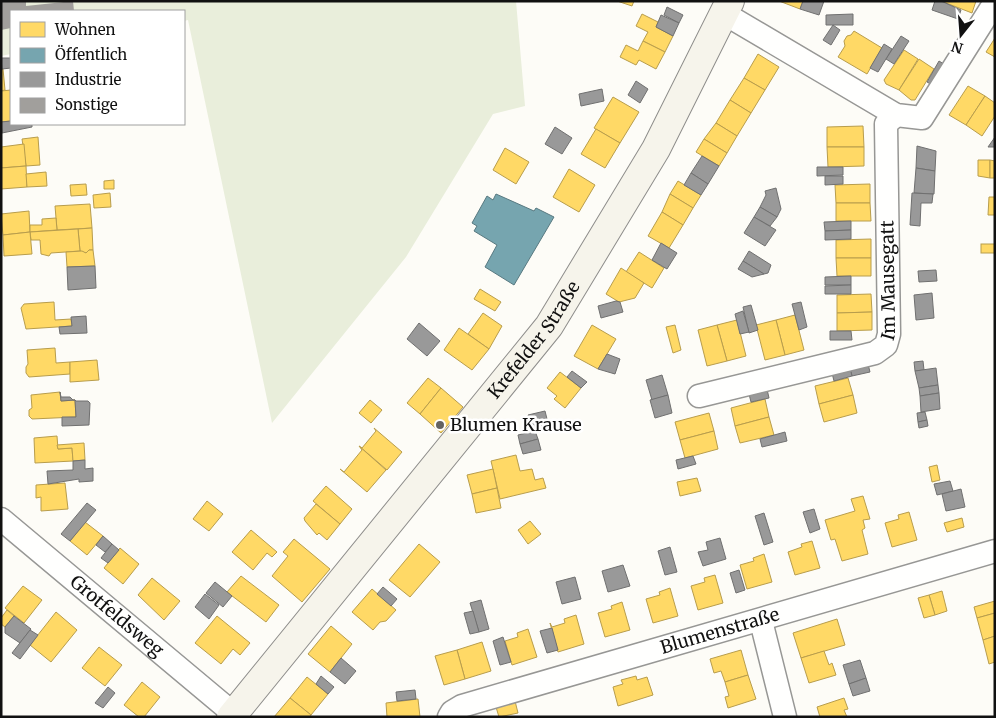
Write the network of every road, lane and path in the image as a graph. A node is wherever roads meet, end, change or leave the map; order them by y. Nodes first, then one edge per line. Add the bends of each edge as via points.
1 (995, 2) edge
2 (728, 8) edge
3 (896, 116) junction
4 (699, 396) dead end
5 (1, 519) edge
6 (995, 551) edge
7 (761, 621) junction
8 (232, 715) edge
9 (450, 717) edge
10 (785, 717) edge

1 - 3 street via 922,118
2 - 3 street
2 - 8 main road, Krefelder Straße via 656,148 549,326
3 - 4 street, Im Mausegatt via 886,124 889,334 886,345 874,353
5 - 8 street, Grotfeldsweg
6 - 7 street, Blumenstraße
7 - 9 street, Blumenstraße via 462,706
7 - 10 street

